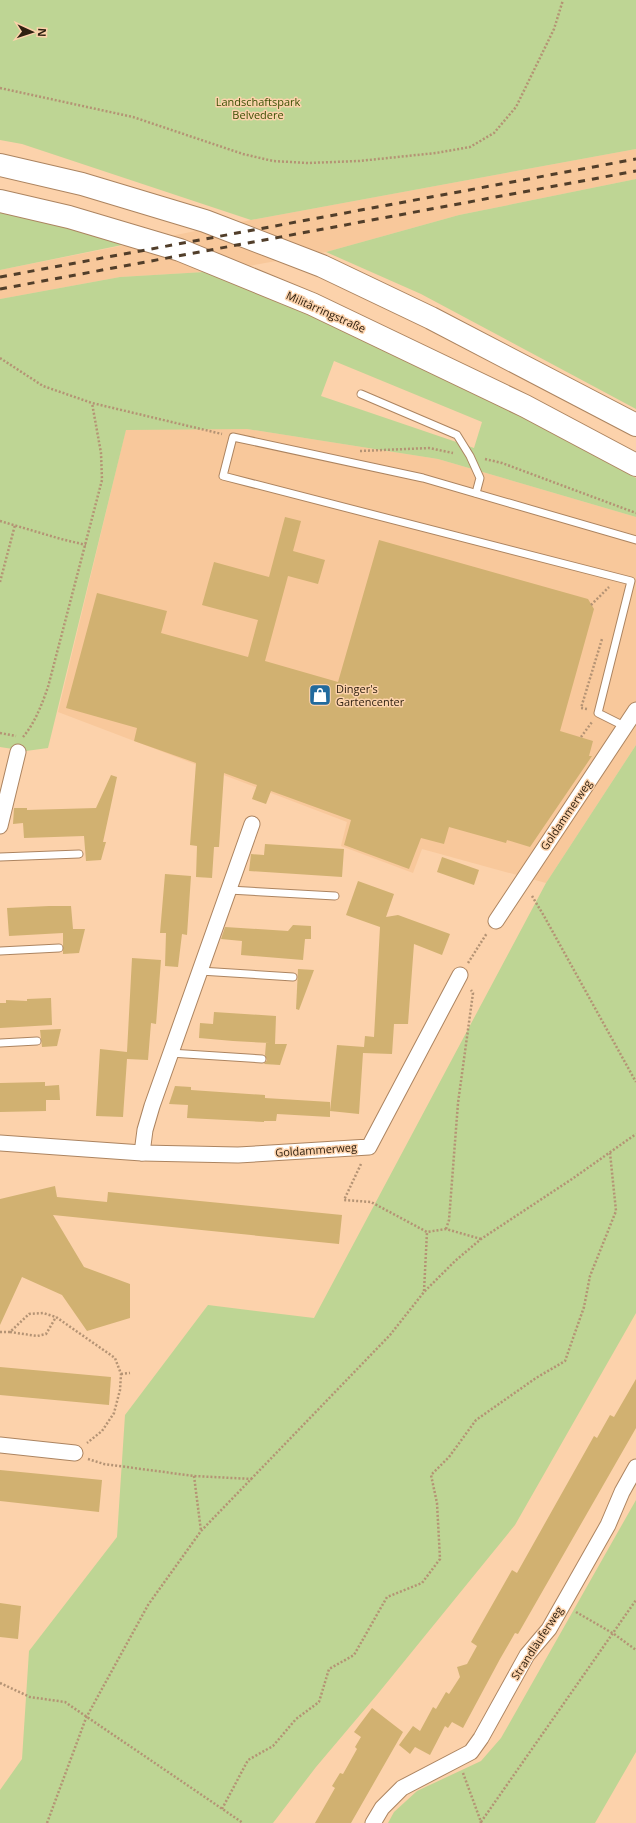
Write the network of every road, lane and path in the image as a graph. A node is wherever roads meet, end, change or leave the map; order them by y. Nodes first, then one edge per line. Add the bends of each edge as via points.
1 (563, 0) edge
2 (0, 88) edge
3 (0, 165) edge
4 (0, 201) edge
5 (0, 358) edge
6 (361, 394) dead end
7 (92, 403) junction
8 (636, 424) edge
9 (233, 437) junction
10 (357, 451) dead end
11 (470, 456) junction
12 (636, 465) edge
13 (476, 493) junction
14 (636, 513) edge
15 (0, 521) edge
16 (15, 525) junction
17 (636, 540) edge
18 (86, 544) junction
19 (0, 582) edge
20 (611, 586) dead end
21 (591, 605) dead end
22 (604, 634) dead end
23 (636, 710) edge
24 (598, 713) junction
25 (624, 726) junction
26 (0, 733) edge
27 (23, 736) junction
28 (581, 738) dead end
29 (18, 752) joint
30 (252, 824) dead end
31 (0, 826) edge
32 (79, 854) dead end
33 (0, 857) edge
34 (522, 881) junction
35 (229, 890) junction
36 (335, 896) dead end
37 (496, 921) joint
38 (59, 948) dead end
39 (0, 951) edge
40 (200, 971) junction
41 (460, 975) junction
42 (292, 977) dead end
43 (37, 1041) dead end
44 (0, 1043) edge
45 (170, 1053) junction
46 (262, 1059) dead end
47 (636, 1082) edge
48 (636, 1134) edge
49 (0, 1142) edge
50 (369, 1147) junction
51 (142, 1153) junction
52 (610, 1153) junction
53 (446, 1229) junction
54 (428, 1232) junction
55 (481, 1239) junction
56 (424, 1292) junction
57 (56, 1317) junction
58 (0, 1332) edge
59 (10, 1332) junction
60 (130, 1373) dead end
61 (121, 1374) junction
62 (0, 1445) edge
63 (75, 1454) junction
64 (636, 1467) edge
65 (194, 1476) junction
66 (252, 1480) junction
67 (201, 1531) junction
68 (636, 1600) edge
69 (562, 1605) junction
70 (614, 1634) junction
71 (636, 1650) edge
72 (0, 1683) edge
73 (86, 1718) junction
74 (458, 1759) junction
75 (222, 1809) junction
76 (480, 1822) edge
77 (47, 1823) edge
78 (242, 1823) edge
79 (373, 1823) edge

1 - 2 path via 554,29 516,107 494,133 470,147 436,153 358,161 273,161 244,154 133,117
3 - 8 main road via 82,184 205,221 322,266 431,318
4 - 12 main road, Militärringstraße via 69,217 180,250 312,304 525,406
5 - 7 path via 43,386
6 - 11 lane via 457,435
7 - 9 path
7 - 18 path via 101,453 102,480
9 - 13 lane via 423,478
9 - 24 lane via 223,476 631,581
10 - 11 path via 429,448
11 - 13 lane via 480,478
11 - 14 path via 502,464
13 - 17 lane
15 - 16 path
16 - 18 path
16 - 19 path
18 - 27 path via 48,687 40,709
20 - 21 path
22 - 24 path via 582,708
23 - 25 street, Goldammerweg
24 - 25 lane
24 - 28 path
25 - 34 street, Goldammerweg
26 - 27 path
27 - 29 path
29 - 31 street
30 - 35 street
32 - 33 lane
34 - 37 street, Goldammerweg
34 - 47 path
35 - 36 lane
35 - 40 street
37 - 41 path
38 - 39 lane
40 - 42 lane
40 - 45 street
41 - 50 street, Goldammerweg
41 - 53 path via 473,993 458,1104 449,1220
43 - 44 lane
45 - 46 lane
45 - 51 street via 145,1130
48 - 52 path
49 - 51 street, Goldammerweg
50 - 51 street, Goldammerweg via 238,1155
50 - 54 path via 344,1200 371,1202
52 - 55 path
52 - 75 path via 616,1211 590,1276 584,1307 565,1361 476,1420 431,1475 440,1559 422,1583 386,1597 354,1655 329,1669 319,1702 296,1718 273,1746 248,1760
53 - 54 path
53 - 55 path
54 - 56 path
55 - 56 path
56 - 66 path via 390,1335
57 - 59 path via 43,1313 29,1314
57 - 59 path via 46,1334 37,1336
57 - 61 path via 116,1358
58 - 59 path
60 - 61 path
61 - 63 path via 114,1413 102,1431
62 - 63 street
63 - 65 path via 104,1464
64 - 69 street, Strandläuferweg via 608,1526
65 - 66 path
65 - 67 path
66 - 67 path
67 - 73 path via 148,1605
68 - 70 path
69 - 70 path
69 - 74 street, Strandläuferweg via 549,1629 527,1655 481,1738 471,1752
70 - 71 path
70 - 76 path
72 - 73 path via 30,1697 65,1702
73 - 75 path
73 - 77 path
74 - 76 path
74 - 79 street, Strandläuferweg via 402,1788 382,1808
75 - 78 path

